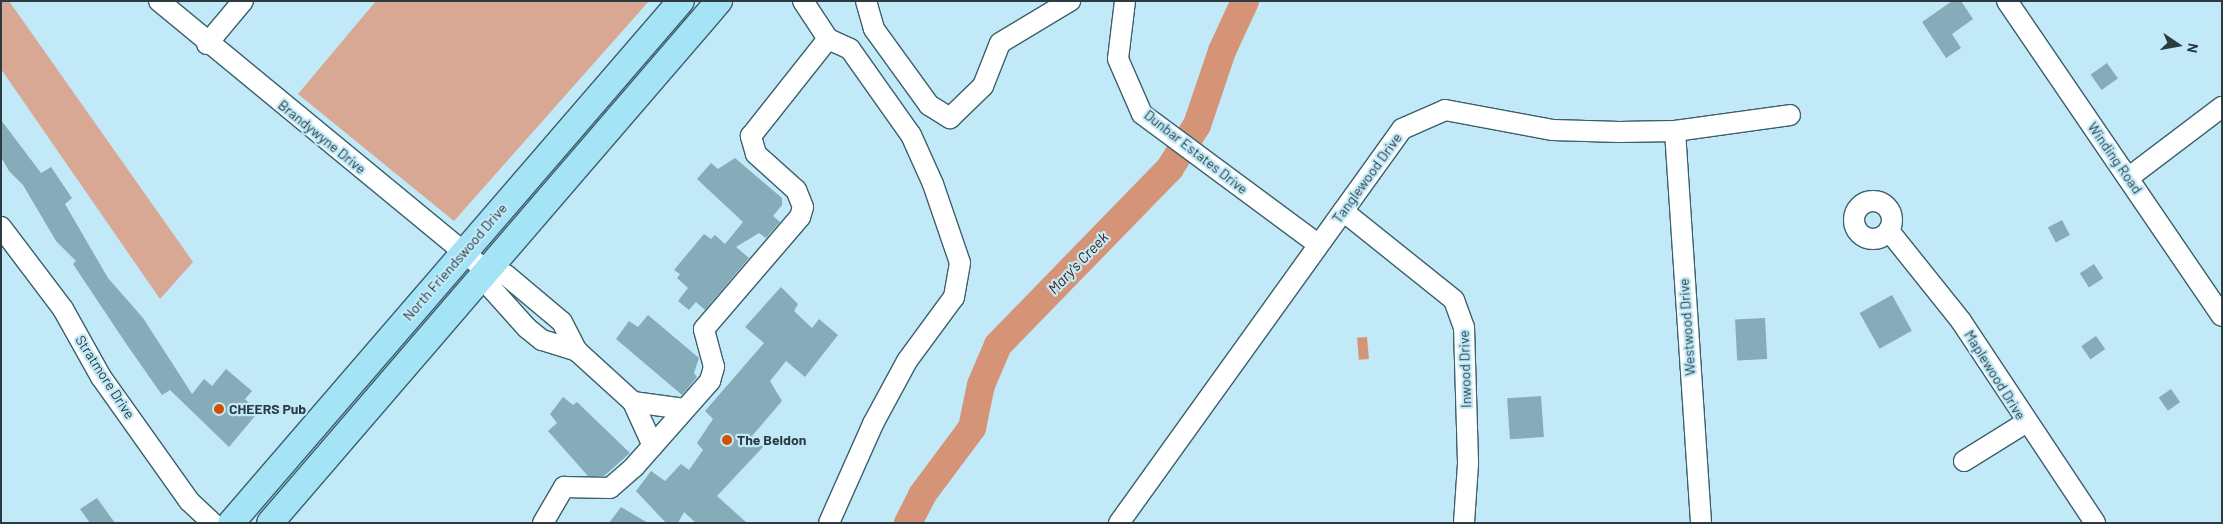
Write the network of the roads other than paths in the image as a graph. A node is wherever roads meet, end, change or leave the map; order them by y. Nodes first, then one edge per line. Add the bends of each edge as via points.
1 (160, 1) edge
2 (243, 1) edge
3 (681, 1) edge
4 (719, 1) edge
5 (803, 1) edge
6 (866, 1) edge
7 (1070, 1) edge
8 (1125, 1) edge
9 (2012, 3) edge
10 (828, 39) junction
11 (207, 44) junction
12 (2222, 107) edge
13 (1790, 115) dead end
14 (1675, 131) junction
15 (2128, 178) junction
16 (1343, 211) junction
17 (1, 227) edge
18 (1889, 231) dead end
19 (1318, 244) junction
20 (464, 252) junction
21 (487, 271) junction
22 (2222, 316) edge
23 (577, 351) junction
24 (633, 402) junction
25 (685, 409) junction
26 (2025, 423) junction
27 (653, 446) junction
28 (1964, 461) dead end
29 (213, 523) edge
30 (231, 523) edge
31 (270, 523) edge
32 (543, 523) edge
33 (829, 523) edge
34 (1118, 523) edge
35 (1464, 523) edge
36 (1700, 523) edge
37 (2095, 523) edge

1 - 11 street, Brandywyne Drive
2 - 11 street
3 - 20 main road, North Friendswood Drive
4 - 21 main road
5 - 10 street
6 - 7 street via 874,29 929,105 950,118 983,86 1000,43
8 - 19 street, Dunbar Estates Drive via 1118,59 1142,114
9 - 15 street, Winding Road
10 - 25 street via 750,136 756,154 802,196 800,218 704,329 714,367 710,381
10 - 33 street via 850,49 911,135 933,184 960,263 954,297 907,361 873,424
11 - 20 street, Brandywyne Drive
12 - 15 street
13 - 14 street, Tanglewood Drive
14 - 16 street, Tanglewood Drive via 1553,130 1445,110 1402,129
14 - 36 street, Westwood Drive
15 - 22 street, Winding Road
16 - 19 street, Tanglewood Drive
16 - 35 street, Inwood Drive via 1454,300 1464,327 1468,464
17 - 29 street, Stratmore Drive via 62,309 101,377 189,502
18 - 26 street, Maplewood Drive via 1961,321
19 - 34 street, Tanglewood Drive
20 - 21 street, Brandywyne Drive
20 - 30 main road, North Friendswood Drive
21 - 23 street via 506,275 562,322
21 - 23 street via 492,289 527,328 542,340
21 - 31 main road
23 - 24 street
24 - 25 street
24 - 27 street
25 - 27 street
26 - 28 street
26 - 37 street, Maplewood Drive
27 - 32 street via 610,488 564,487

